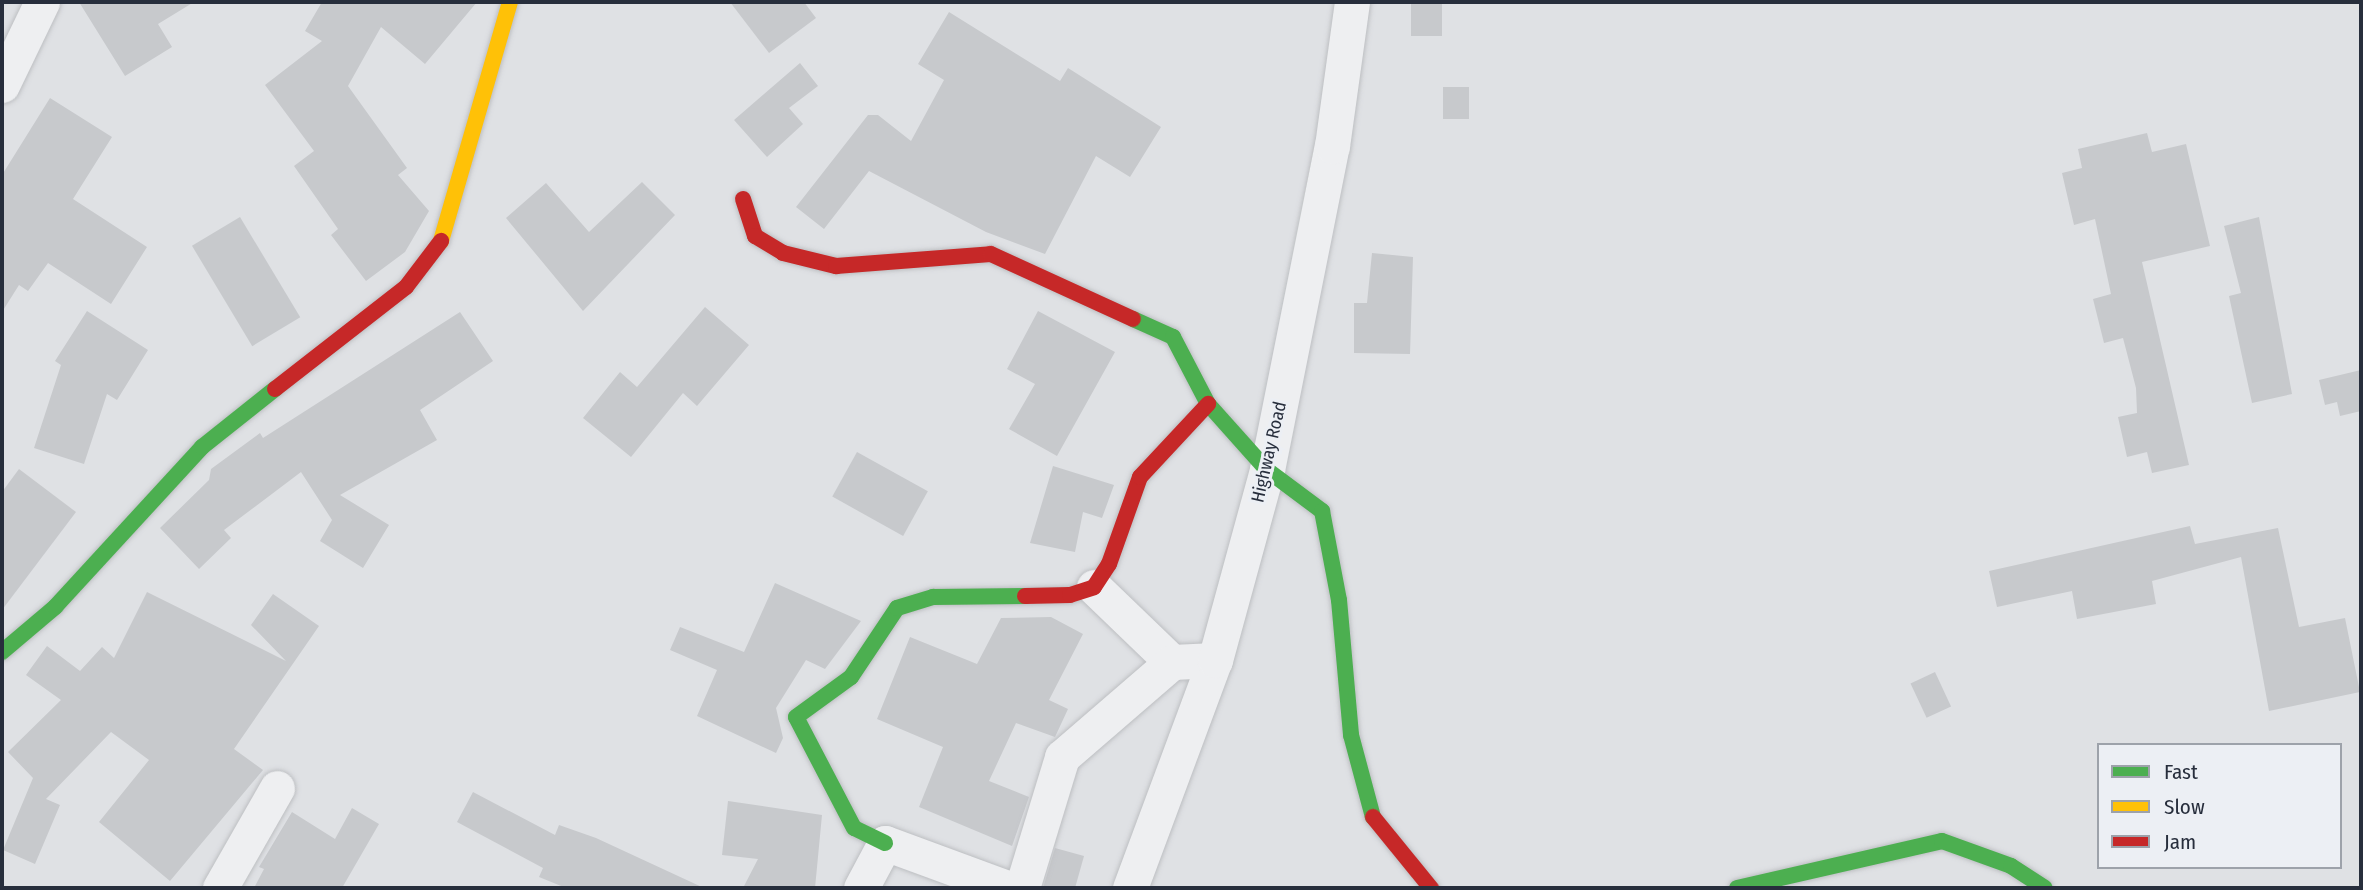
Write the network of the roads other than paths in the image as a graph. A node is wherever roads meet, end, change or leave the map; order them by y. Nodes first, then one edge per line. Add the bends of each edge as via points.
1 (42, 2) edge
2 (510, 2) edge
3 (1352, 2) edge
4 (2, 86) edge
5 (743, 199) dead end
6 (1208, 404) junction
7 (1267, 470) junction
8 (1094, 586) junction
9 (2, 652) edge
10 (1216, 660) junction
11 (1172, 662) junction
12 (276, 788) dead end
13 (885, 843) junction
14 (220, 888) edge
15 (861, 888) edge
16 (1007, 888) edge
17 (1022, 888) edge
18 (1130, 888) edge
19 (1432, 888) edge
20 (1737, 888) edge
21 (2045, 888) edge

1 - 4 street
2 - 9 street via 444,237 414,277 202,447 55,607
3 - 7 street, Highway Road via 1332,146
5 - 6 street via 755,236 783,253 836,266 991,254 1094,299 1173,337
6 - 7 street
6 - 8 street via 1140,477 1109,564
7 - 10 street, Highway Road
7 - 19 street via 1322,511 1339,600 1351,735 1373,818
8 - 11 street
8 - 13 street via 1070,595 933,597 897,608 851,677 796,717 854,828
10 - 11 street
10 - 18 street, Highway Road
11 - 17 street via 1062,757
12 - 14 street
13 - 15 street
13 - 16 street
20 - 21 street via 1942,841 2011,866

